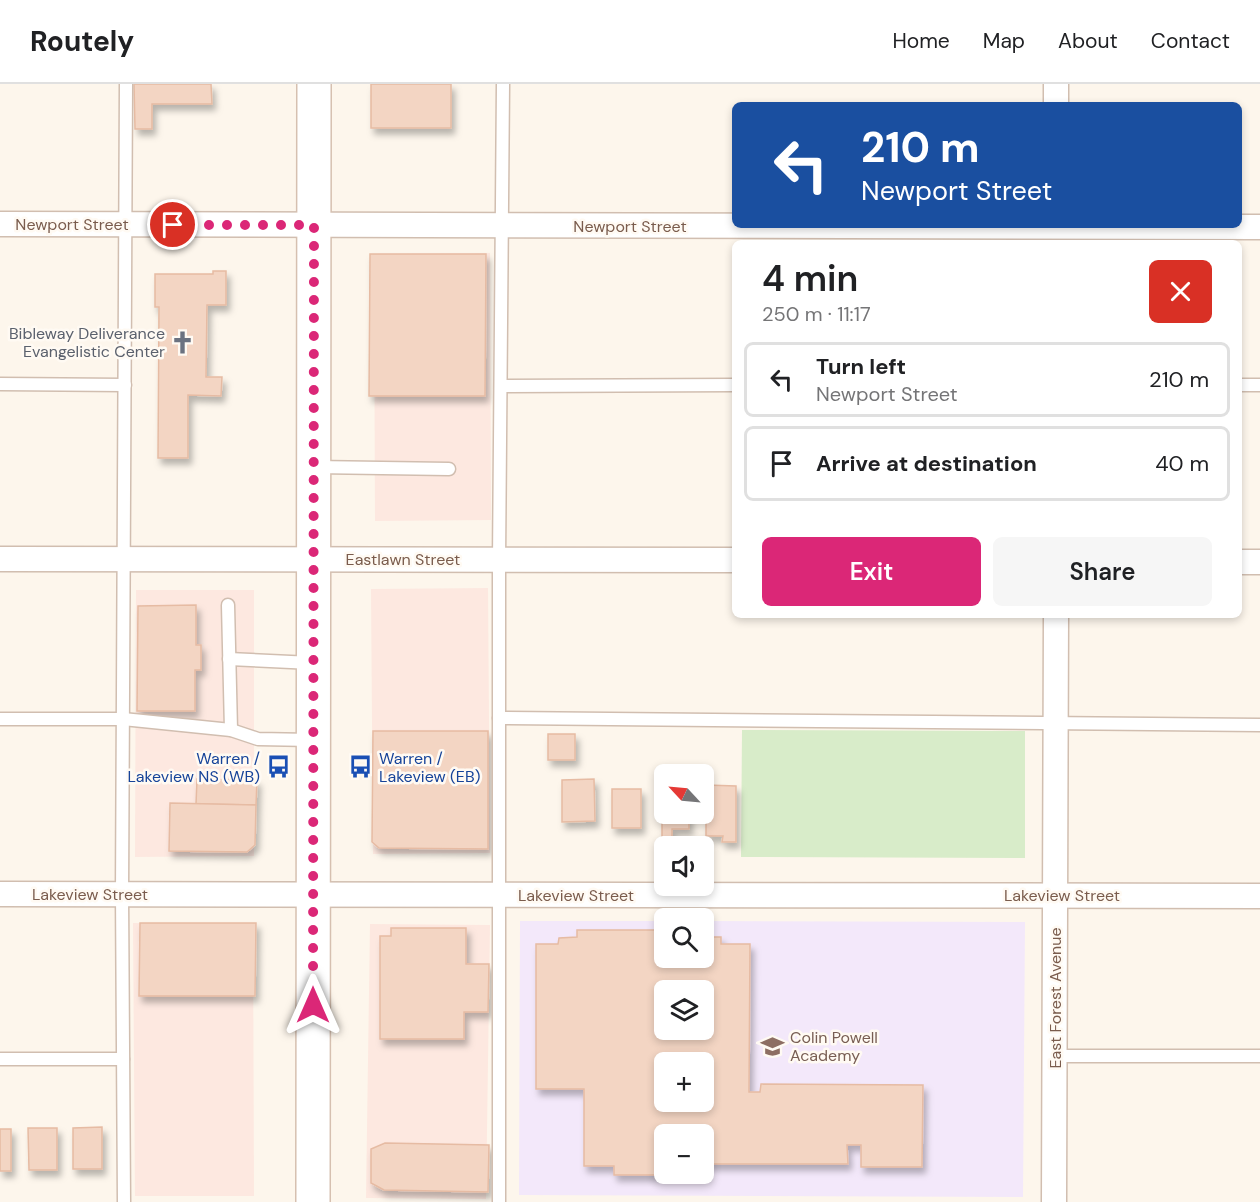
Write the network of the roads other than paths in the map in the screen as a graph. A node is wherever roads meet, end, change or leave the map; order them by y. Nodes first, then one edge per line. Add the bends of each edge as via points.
1 (126, 84) edge
2 (314, 84) edge
3 (503, 84) edge
4 (1056, 84) edge
5 (1056, 102) edge
6 (0, 224) edge
7 (126, 225) junction
8 (314, 225) junction
9 (503, 225) junction
10 (732, 227) edge
11 (1242, 227) edge
12 (1260, 227) edge
13 (780, 228) edge
14 (1209, 228) edge
15 (1057, 231) edge
16 (0, 384) edge
17 (732, 385) edge
18 (1242, 385) edge
19 (1260, 385) edge
20 (124, 386) junction
21 (501, 386) junction
22 (314, 467) junction
23 (449, 469) dead end
24 (0, 559) edge
25 (124, 559) junction
26 (314, 559) junction
27 (499, 560) junction
28 (732, 560) edge
29 (1242, 562) edge
30 (1260, 562) edge
31 (228, 605) dead end
32 (1056, 618) edge
33 (230, 659) junction
34 (314, 663) junction
35 (499, 718) junction
36 (0, 719) edge
37 (123, 719) junction
38 (1056, 725) junction
39 (1260, 725) edge
40 (231, 730) junction
41 (314, 740) junction
42 (314, 893) junction
43 (0, 894) edge
44 (122, 894) junction
45 (500, 895) junction
46 (1055, 895) junction
47 (1260, 896) edge
48 (1055, 1056) junction
49 (1260, 1056) edge
50 (0, 1059) edge
51 (123, 1059) junction
52 (124, 1202) edge
53 (313, 1202) edge
54 (499, 1202) edge
55 (1054, 1202) edge

1 - 7 lane
2 - 8 main road
3 - 9 lane
4 - 5 street
6 - 7 street, Newport Street
7 - 8 street, Newport Street
7 - 20 lane
8 - 9 street, Newport Street
8 - 22 main road
9 - 10 street, Newport Street
9 - 21 lane
11 - 12 street, Newport Street
13 - 15 street, Newport Street
14 - 15 street, Newport Street
16 - 20 lane
17 - 21 lane
18 - 19 lane
20 - 25 lane
21 - 27 lane
22 - 23 lane
22 - 26 main road
24 - 25 street, Eastlawn Street
25 - 26 street, Eastlawn Street
25 - 37 lane
26 - 27 street, Eastlawn Street
26 - 34 main road
27 - 28 street, Eastlawn Street
27 - 35 lane
29 - 30 street
31 - 33 lane
32 - 38 street, East Forest Avenue
33 - 34 lane
33 - 40 lane
34 - 41 main road
35 - 38 lane
35 - 45 lane
36 - 37 lane
37 - 40 lane
37 - 44 lane
38 - 39 lane
38 - 46 street, East Forest Avenue
40 - 41 lane via 258,739
41 - 42 main road
42 - 44 street, Lakeview Street
42 - 45 street, Lakeview Street
42 - 53 main road
43 - 44 street, Lakeview Street
44 - 51 lane
45 - 46 street, Lakeview Street
45 - 54 lane
46 - 47 street, Lakeview Street
46 - 48 street, East Forest Avenue
48 - 49 lane
48 - 55 street, East Forest Avenue
50 - 51 lane
51 - 52 lane

